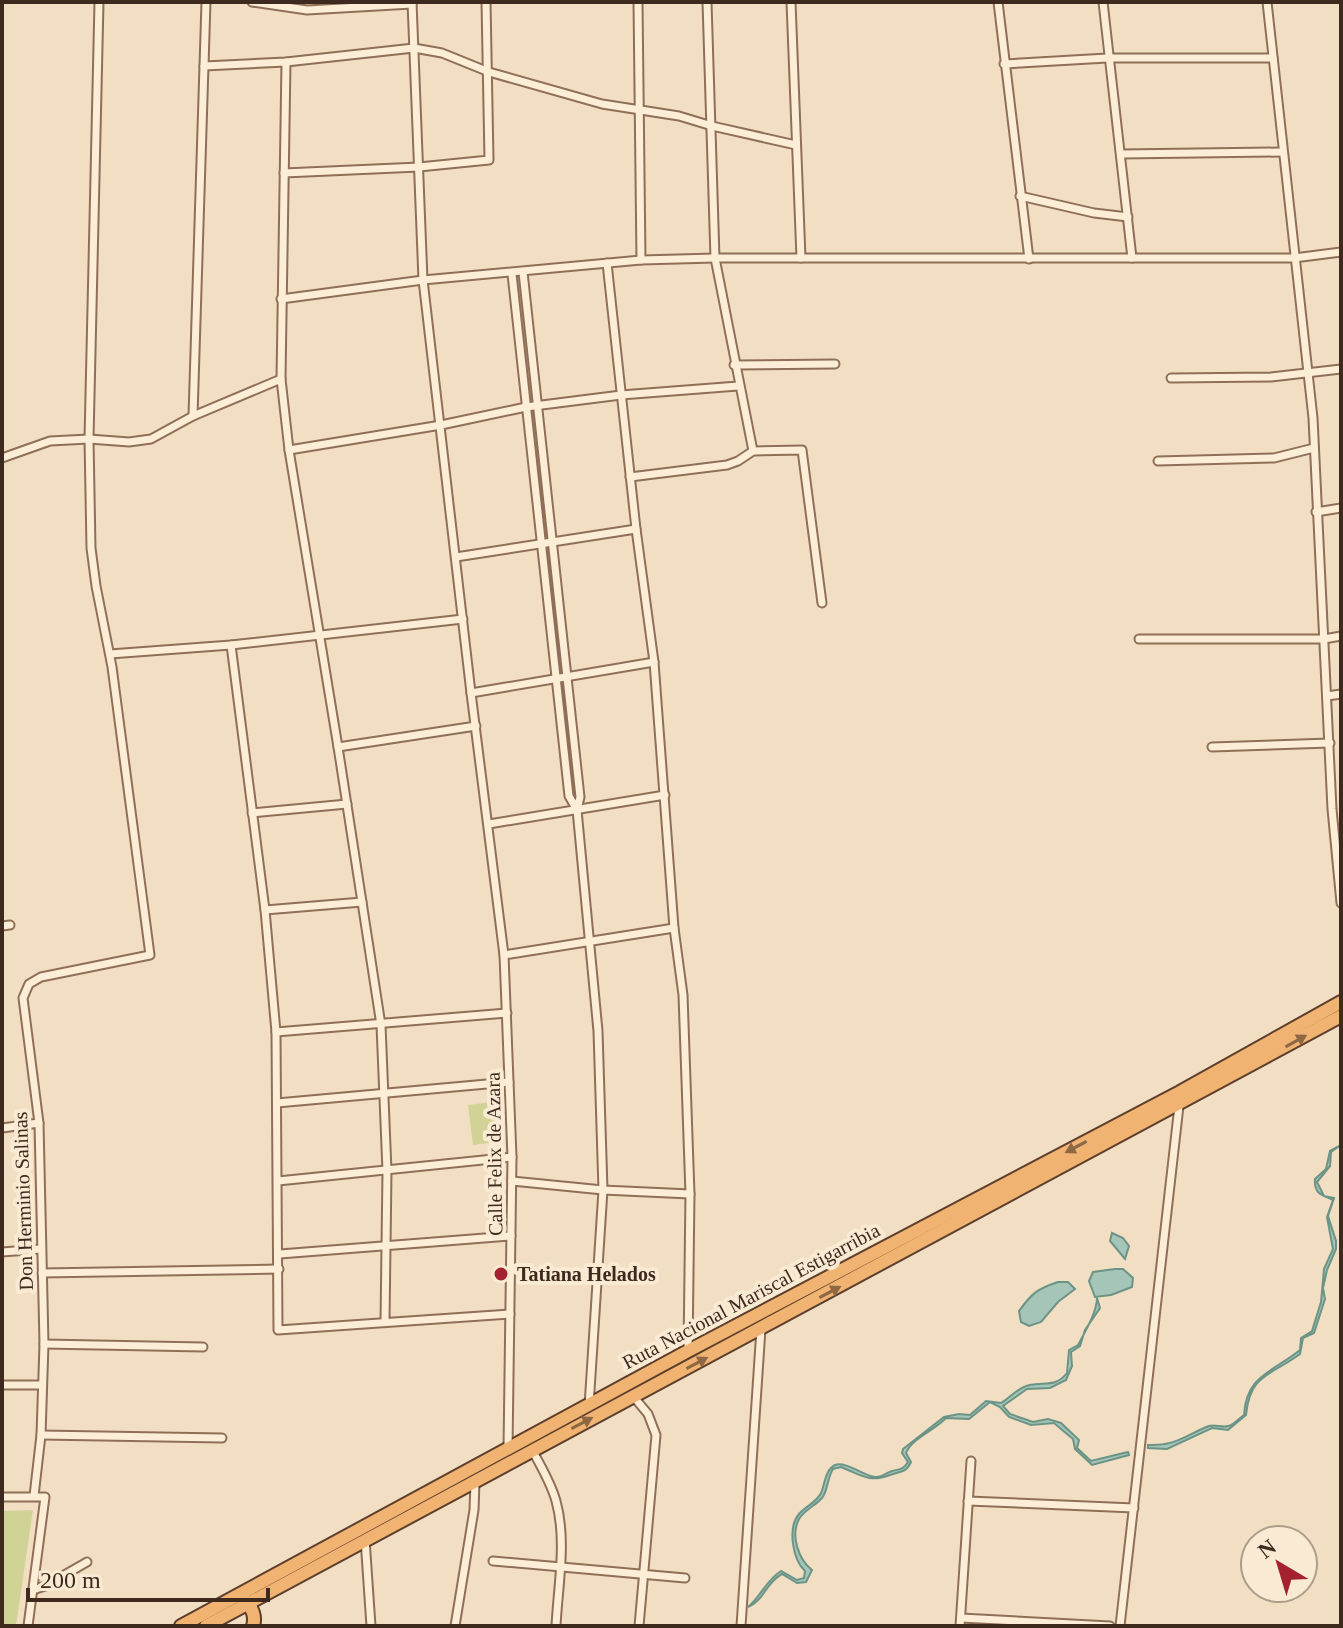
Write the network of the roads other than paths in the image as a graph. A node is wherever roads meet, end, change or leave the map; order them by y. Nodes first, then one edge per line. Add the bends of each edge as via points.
1 (99, 2) edge
2 (206, 2) edge
3 (252, 2) edge
4 (486, 2) edge
5 (638, 2) edge
6 (707, 2) edge
7 (791, 2) edge
8 (998, 2) edge
9 (1103, 2) edge
10 (1267, 2) edge
11 (412, 3) edge
12 (283, 5) edge
13 (414, 48) junction
14 (1107, 58) junction
15 (1273, 58) junction
16 (286, 62) junction
17 (1004, 64) junction
18 (204, 66) junction
19 (489, 72) junction
20 (639, 111) junction
21 (712, 126) junction
22 (796, 145) junction
23 (1282, 152) junction
24 (1121, 154) junction
25 (419, 167) junction
26 (284, 173) junction
27 (1020, 196) junction
28 (1128, 217) junction
29 (1341, 252) edge
30 (715, 258) junction
31 (801, 258) junction
32 (1132, 258) junction
33 (1294, 258) junction
34 (1029, 259) junction
35 (641, 260) junction
36 (607, 263) junction
37 (523, 272) junction
38 (512, 274) junction
39 (423, 280) junction
40 (281, 299) junction
41 (835, 364) dead end
42 (734, 365) junction
43 (1341, 369) edge
44 (1308, 373) junction
45 (1171, 378) dead end
46 (281, 379) junction
47 (738, 386) junction
48 (621, 395) junction
49 (537, 406) junction
50 (526, 407) junction
51 (193, 416) junction
52 (441, 425) junction
53 (89, 439) junction
54 (1314, 448) junction
55 (289, 450) junction
56 (753, 451) junction
57 (2, 458) edge
58 (1158, 461) dead end
59 (630, 477) junction
60 (1341, 508) edge
61 (1316, 512) junction
62 (636, 529) junction
63 (551, 542) junction
64 (540, 543) junction
65 (456, 557) junction
66 (822, 603) dead end
67 (463, 619) junction
68 (320, 634) junction
69 (1341, 636) edge
70 (1139, 639) dead end
71 (1324, 639) junction
72 (231, 645) junction
73 (110, 654) junction
74 (654, 662) junction
75 (567, 677) junction
76 (557, 679) junction
77 (471, 693) junction
78 (1341, 694) edge
79 (1327, 696) junction
80 (476, 726) junction
81 (1330, 743) junction
82 (338, 747) junction
83 (1212, 747) dead end
84 (665, 795) junction
85 (347, 804) junction
86 (577, 810) junction
87 (252, 813) junction
88 (489, 824) junction
89 (1341, 896) edge
90 (362, 902) junction
91 (1341, 903) edge
92 (265, 910) junction
93 (674, 928) junction
94 (590, 942) junction
95 (504, 955) junction
96 (1341, 1002) edge
97 (507, 1013) junction
98 (1341, 1016) edge
99 (381, 1025) junction
100 (276, 1032) junction
101 (509, 1082) junction
102 (385, 1094) junction
103 (277, 1103) junction
104 (1179, 1106) junction
105 (39, 1123) junction
106 (2, 1128) edge
107 (512, 1157) junction
108 (387, 1171) junction
109 (278, 1181) junction
110 (512, 1181) junction
111 (603, 1190) junction
112 (690, 1194) junction
113 (511, 1236) junction
114 (386, 1246) junction
115 (41, 1249) junction
116 (2, 1252) edge
117 (280, 1254) junction
118 (279, 1269) junction
119 (42, 1273) junction
120 (510, 1314) junction
121 (385, 1322) junction
122 (761, 1329) junction
123 (44, 1344) junction
124 (203, 1347) dead end
125 (688, 1351) junction
126 (2, 1385) edge
127 (41, 1385) junction
128 (633, 1396) junction
129 (589, 1406) junction
130 (41, 1435) junction
131 (222, 1438) dead end
132 (508, 1449) junction
133 (532, 1450) junction
134 (971, 1461) dead end
135 (476, 1480) junction
136 (34, 1496) junction
137 (2, 1497) edge
138 (968, 1501) junction
139 (1134, 1508) junction
140 (365, 1539) junction
141 (493, 1561) dead end
142 (87, 1562) dead end
143 (560, 1567) junction
144 (643, 1574) junction
145 (685, 1578) dead end
146 (33, 1590) junction
147 (239, 1596) junction
148 (250, 1604) junction
149 (960, 1622) edge
150 (28, 1626) edge
151 (181, 1626) edge
152 (206, 1626) edge
153 (253, 1626) edge
154 (371, 1626) edge
155 (455, 1626) edge
156 (556, 1626) edge
157 (639, 1626) edge
158 (741, 1626) edge
159 (1110, 1626) edge
160 (1120, 1626) edge

1 - 53 street
2 - 18 street
3 - 12 street
4 - 19 street
5 - 20 street
6 - 21 street
7 - 22 street
8 - 17 street
9 - 14 street
10 - 15 street
11 - 12 street via 323,9
11 - 13 street, Calle Felix de Azara
13 - 16 street
13 - 19 street
13 - 25 street, Calle Felix de Azara
14 - 15 street
14 - 17 street
14 - 24 street
15 - 23 street
16 - 18 street
16 - 26 street
17 - 27 street
18 - 51 street
19 - 20 street
19 - 25 street via 489,160
20 - 21 street
20 - 35 street
21 - 22 street
21 - 30 street
22 - 31 street
23 - 24 street
23 - 33 street
24 - 28 street
25 - 26 street
25 - 39 street, Calle Felix de Azara
26 - 40 street
27 - 28 street
27 - 34 street
28 - 32 street
29 - 33 street
30 - 31 street
30 - 35 street
30 - 42 street
31 - 34 street
32 - 33 street
32 - 34 street
33 - 44 street
35 - 36 street
36 - 37 street
36 - 48 street
37 - 38 street
37 - 49 street
38 - 39 street
38 - 50 street
39 - 40 street
39 - 52 street, Calle Felix de Azara
40 - 46 street
41 - 42 street
42 - 47 street
43 - 44 street
44 - 45 street
44 - 54 street
46 - 51 street
46 - 55 street
47 - 48 street
47 - 56 street
48 - 49 street
48 - 59 street
49 - 50 street
49 - 63 street
50 - 52 street
50 - 64 street
51 - 53 street via 151,439
52 - 55 street
52 - 65 street, Calle Felix de Azara
53 - 57 street via 50,441
53 - 73 street via 93,567
54 - 58 street via 1274,458
54 - 61 street
55 - 68 street
56 - 59 street via 727,465
56 - 66 street via 802,450
59 - 62 street
60 - 61 street
61 - 71 street
62 - 63 street
62 - 74 street
63 - 64 street
63 - 75 street
64 - 65 street
64 - 76 street
65 - 67 street, Calle Felix de Azara
67 - 68 street
67 - 77 street, Calle Felix de Azara
68 - 72 street
68 - 82 street
69 - 71 street
70 - 71 street
71 - 79 street
72 - 73 street
72 - 87 street
73 - 105 street, Don Herminio Salinas via 150,955 41,977 29,984 23,1010
74 - 75 street
74 - 84 street
75 - 76 street
75 - 86 street
76 - 77 street
76 - 86 street via 569,796
77 - 80 street, Calle Felix de Azara
78 - 79 street
79 - 81 street
80 - 82 street
80 - 88 street, Calle Felix de Azara
81 - 83 street
81 - 89 street
82 - 85 street
84 - 86 street
84 - 93 street
85 - 87 street
85 - 90 street
86 - 88 street
86 - 94 street
87 - 92 street
88 - 95 street, Calle Felix de Azara
89 - 91 street
90 - 92 street
90 - 99 street
92 - 100 street
93 - 94 street
93 - 112 street via 683,995
94 - 95 street
94 - 111 street
95 - 97 street, Calle Felix de Azara
96 -> 125 highway, Ruta Nacional Mariscal Estigarribia
97 - 99 street
97 - 101 street, Calle Felix de Azara
104 -> 98 highway, Ruta Nacional Mariscal Estigarribia
99 - 100 street
99 - 102 street
100 - 103 street
101 - 102 street
101 - 107 street, Calle Felix de Azara
102 - 103 street
102 - 108 street
103 - 109 street
122 -> 104 highway, Ruta Nacional Mariscal Estigarribia
104 - 139 street
105 - 106 street
105 - 115 street, Don Herminio Salinas
107 - 108 street
107 - 110 street, Calle Felix de Azara
108 - 109 street
108 - 114 street
109 - 117 street
110 - 111 street
110 - 113 street, Calle Felix de Azara
111 - 112 street
111 - 129 street
112 - 125 street
113 - 114 street
113 - 120 street, Calle Felix de Azara
114 - 117 street
114 - 121 street
115 - 116 street
115 - 119 street, Don Herminio Salinas
117 - 118 street
118 - 119 street
118 - 121 street via 278,1330
119 - 123 street, Don Herminio Salinas
120 - 121 street
120 - 132 street, Calle Felix de Azara
128 -> 122 highway, Ruta Nacional Mariscal Estigarribia
122 - 158 street
123 - 124 street
123 - 127 street, Don Herminio Salinas
125 - 129 highway, Ruta Nacional Mariscal Estigarribia
126 - 127 street
127 - 130 street, Don Herminio Salinas
133 -> 128 highway, Ruta Nacional Mariscal Estigarribia
128 - 144 street via 656,1435
129 - 132 highway, Ruta Nacional Mariscal Estigarribia
130 - 131 street
130 - 136 street, Don Herminio Salinas
132 - 147 highway, Ruta Nacional Mariscal Estigarribia
133 - 135 highway, Ruta Nacional Mariscal Estigarribia
133 - 143 street via 559,1513
134 - 138 street
135 - 140 highway, Ruta Nacional Mariscal Estigarribia
135 - 155 street
136 - 137 street
136 - 146 street via 45,1497
138 - 139 street
138 - 149 street
139 - 160 street
140 - 148 highway, Ruta Nacional Mariscal Estigarribia
140 - 154 street
141 - 143 street
142 - 146 street
143 - 144 street
143 - 156 street
144 - 145 street
144 - 157 street
146 - 150 street
147 - 148 highway
147 - 151 highway, Ruta Nacional Mariscal Estigarribia
148 - 152 highway, Ruta Nacional Mariscal Estigarribia
148 - 153 highway
149 - 159 street

